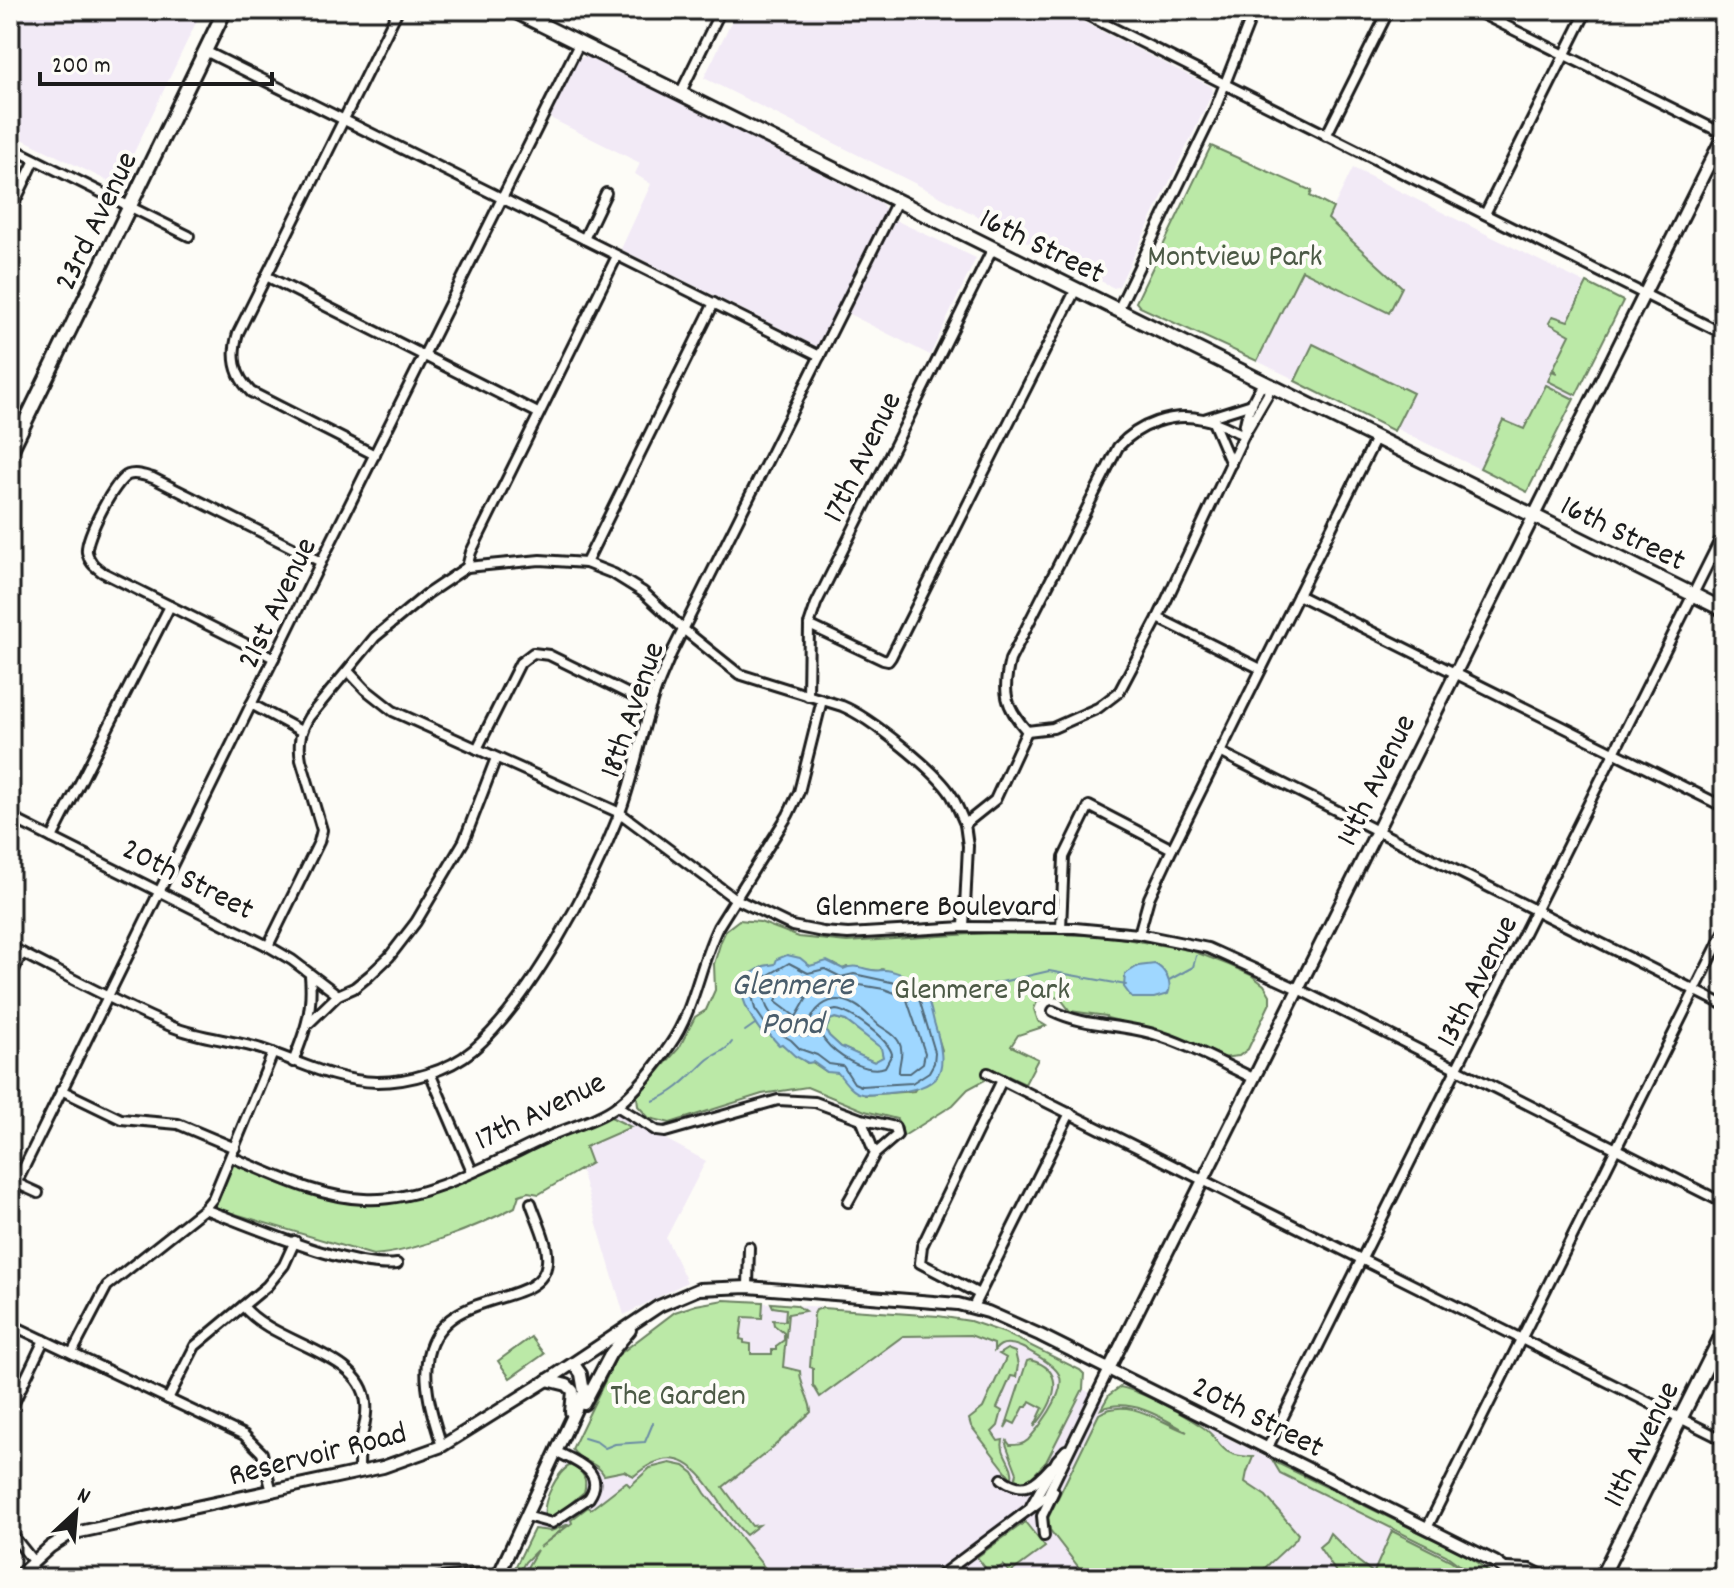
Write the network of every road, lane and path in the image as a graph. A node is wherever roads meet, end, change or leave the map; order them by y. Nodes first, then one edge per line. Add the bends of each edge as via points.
1 (225, 10) edge
2 (398, 10) edge
3 (512, 10) edge
4 (721, 10) edge
5 (1077, 10) edge
6 (1110, 10) edge
7 (1254, 10) edge
8 (1389, 10) edge
9 (1474, 10) edge
10 (1587, 10) edge
11 (529, 14) edge
12 (1103, 23) junction
13 (579, 44) junction
14 (205, 51) junction
15 (1564, 55) junction
16 (1225, 85) junction
17 (680, 94) junction
18 (344, 119) junction
19 (1724, 134) edge
20 (1326, 136) junction
21 (10, 147) edge
22 (35, 160) junction
23 (606, 193) dead end
24 (503, 199) junction
25 (897, 201) junction
26 (130, 207) junction
27 (10, 212) edge
28 (1485, 214) junction
29 (189, 236) dead end
30 (584, 239) junction
31 (993, 248) junction
32 (617, 256) junction
33 (266, 276) junction
34 (1076, 289) junction
35 (1644, 294) junction
36 (714, 303) junction
37 (1118, 310) junction
38 (1724, 334) edge
39 (425, 355) junction
40 (820, 356) junction
41 (1269, 384) junction
42 (1252, 404) junction
43 (538, 413) junction
44 (1208, 420) junction
45 (1244, 435) junction
46 (1376, 438) junction
47 (10, 453) edge
48 (375, 455) junction
49 (1231, 465) junction
50 (1533, 515) junction
51 (1724, 532) edge
52 (321, 562) junction
53 (586, 563) junction
54 (467, 567) junction
55 (1693, 594) junction
56 (1298, 595) junction
57 (170, 606) junction
58 (1724, 610) edge
59 (1158, 618) junction
60 (809, 625) junction
61 (683, 629) junction
62 (274, 658) junction
63 (1261, 669) junction
64 (348, 671) junction
65 (1455, 673) junction
66 (808, 696) junction
67 (822, 700) junction
68 (251, 704) junction
69 (651, 705) junction
70 (301, 731) junction
71 (1027, 731) junction
72 (477, 749) junction
73 (1220, 752) junction
74 (1615, 752) junction
75 (496, 758) junction
76 (1724, 807) edge
77 (620, 813) junction
78 (10, 817) edge
79 (965, 824) junction
80 (1377, 831) junction
81 (52, 838) junction
82 (1172, 849) junction
83 (158, 892) junction
84 (734, 898) junction
85 (1536, 911) junction
86 (964, 927) junction
87 (1061, 928) junction
88 (1724, 932) edge
89 (1139, 934) junction
90 (268, 946) junction
91 (10, 947) edge
92 (22, 953) junction
93 (310, 975) junction
94 (10, 978) edge
95 (1298, 989) junction
96 (1695, 990) junction
97 (107, 995) junction
98 (338, 995) junction
99 (1724, 1005) edge
100 (1053, 1011) dead end
101 (309, 1023) junction
102 (273, 1053) junction
103 (293, 1062) junction
104 (1456, 1070) junction
105 (430, 1073) junction
106 (988, 1073) dead end
107 (1253, 1078) junction
108 (1002, 1080) junction
109 (61, 1090) junction
110 (617, 1106) junction
111 (1070, 1113) junction
112 (861, 1119) junction
113 (1616, 1149) junction
114 (233, 1152) junction
115 (875, 1154) junction
116 (472, 1171) junction
117 (1203, 1179) junction
118 (16, 1183) junction
119 (38, 1193) dead end
120 (10, 1196) edge
121 (848, 1202) dead end
122 (531, 1203) dead end
123 (1724, 1203) edge
124 (204, 1209) junction
125 (295, 1241) junction
126 (749, 1247) dead end
127 (1362, 1259) junction
128 (397, 1264) dead end
129 (748, 1287) junction
130 (979, 1294) junction
131 (243, 1306) junction
132 (973, 1307) junction
133 (638, 1320) junction
134 (10, 1324) edge
135 (1724, 1331) edge
136 (1521, 1338) junction
137 (44, 1340) junction
138 (72, 1353) junction
139 (574, 1364) junction
140 (1109, 1369) junction
141 (547, 1380) junction
142 (168, 1399) junction
143 (10, 1411) edge
144 (1681, 1418) junction
145 (571, 1422) junction
146 (1724, 1440) edge
147 (442, 1446) junction
148 (1069, 1446) junction
149 (1267, 1449) junction
150 (557, 1452) junction
151 (1057, 1460) junction
152 (359, 1472) junction
153 (1002, 1479) dead end
154 (1057, 1479) junction
155 (272, 1492) junction
156 (1030, 1507) junction
157 (526, 1516) junction
158 (1427, 1528) junction
159 (10, 1532) edge
160 (1044, 1536) dead end
161 (33, 1561) junction
162 (1508, 1573) edge
163 (16, 1578) edge
164 (438, 1578) edge
165 (490, 1578) edge
166 (497, 1578) edge
167 (937, 1578) edge
168 (1517, 1578) edge
169 (1546, 1578) edge
170 (1601, 1578) edge

1 - 14 main road, 23rd Avenue
2 - 18 street
3 - 11 main road, 16th Street
4 - 17 street
5 - 12 street
6 - 12 street
7 - 16 street
8 - 20 street
9 - 15 street
10 - 15 street
11 - 13 main road, 16th Street
12 - 16 street
13 - 17 main road, 16th Street
13 - 24 street, 21st Avenue
14 - 18 street
14 - 26 main road, 23rd Avenue
15 - 19 street
15 - 28 street
16 - 20 street
16 - 37 street
17 - 25 main road, 16th Street
18 - 24 street
18 - 33 street
19 - 35 street, 14th Avenue
20 - 28 street
21 - 22 street
22 - 26 street
22 - 27 street
23 - 30 street
24 - 30 street
24 - 39 street, 21st Avenue
25 - 31 main road, 16th Street
25 - 40 street, 18th Avenue
26 - 29 street
26 - 47 main road, 23rd Avenue
28 - 35 street
30 - 32 street
31 - 34 main road, 16th Street
31 - 60 street, 17th Avenue
32 - 36 street
32 - 43 street
33 - 39 street
33 - 48 street via 238,333 233,356 244,385
34 - 37 main road, 16th Street
34 - 60 street via 888,661
35 - 38 street
35 - 50 street, 14th Avenue
36 - 40 street
36 - 53 street
37 - 41 main road, 16th Street
39 - 43 street
39 - 48 street, 21st Avenue
40 - 61 street, 18th Avenue
41 - 42 street via 1260,388
41 - 45 street
41 - 46 main road, 16th Street
42 - 44 street
42 - 45 street
43 - 54 street
44 - 45 street
44 - 49 street via 1220,434
44 - 71 street via 1163,420 1139,428 1109,460 1010,660 1008,702
45 - 49 street
46 - 50 main road, 16th Street
46 - 56 street
48 - 52 street, 21st Avenue
49 - 59 street
50 - 55 main road, 16th Street
50 - 65 street, 14th Avenue
51 - 55 street, 13th Avenue
52 - 57 street via 144,476 128,475 115,487 88,540 87,553 102,572
52 - 62 street, 21st Avenue
53 - 54 street via 540,560
53 - 61 street via 634,585
54 - 64 street via 375,637
55 - 58 main road, 16th Street
55 - 74 street, 13th Avenue
56 - 63 street
56 - 65 street
57 - 62 street
57 - 81 street
59 - 63 street
59 - 71 street via 1130,675 1111,700 1053,728
60 - 66 street, 17th Avenue
61 - 66 street via 744,678
61 - 69 street, 18th Avenue
62 - 68 street, 21st Avenue
63 - 73 street
64 - 70 street
64 - 72 street, Glenmere Boulevard via 393,711
65 - 74 street
65 - 80 street, 14th Avenue
66 - 67 street
67 - 79 street via 857,714 924,765 952,796
67 - 84 street, 17th Avenue via 799,792
68 - 70 street
68 - 83 street, 21st Avenue
69 - 72 street via 549,655 533,653 520,663
69 - 77 street, 18th Avenue
70 - 90 street via 301,760 322,830
71 - 79 street via 995,800
72 - 75 street, Glenmere Boulevard
73 - 80 street
73 - 82 street
74 - 76 street
74 - 85 street, 13th Avenue
75 - 77 street, Glenmere Boulevard
75 - 98 street via 464,841 425,909 389,957
77 - 84 street, Glenmere Boulevard
77 - 105 street, 18th Avenue via 568,920 509,1010 472,1051
78 - 81 street, 20th Street
79 - 86 street
80 - 85 street
80 - 95 street, 14th Avenue
81 - 83 street, 20th Street
82 - 87 street via 1089,806 1064,857
82 - 89 street
83 - 90 street, 20th Street
83 - 97 street, 21st Avenue
84 - 86 street, Glenmere Boulevard via 792,926 823,932
84 - 110 street, 17th Avenue via 710,943 682,1026
85 - 96 street
85 - 104 street, 13th Avenue
86 - 87 street, Glenmere Boulevard
87 - 89 street, Glenmere Boulevard
88 - 96 street
89 - 95 street, Glenmere Boulevard via 1208,948
90 - 93 street, 20th Street
91 - 92 street, 18th Avenue
92 - 94 street
92 - 97 street, 18th Avenue
93 - 98 street, 20th Street
93 - 101 street
95 - 104 street, Glenmere Boulevard
95 - 107 street, 14th Avenue
96 - 99 street
96 - 113 street
97 - 102 street, 18th Avenue via 174,1028
97 - 109 street, 21st Avenue
98 - 101 street
100 - 107 street via 1072,1021 1169,1039
101 - 103 street
102 - 103 street, 18th Avenue
102 - 114 street
103 - 105 street, 18th Avenue via 359,1081 396,1081
104 - 113 street, Glenmere Boulevard
104 - 127 street, 13th Avenue
105 - 116 street
106 - 108 street
107 - 117 street, 14th Avenue
108 - 111 street
108 - 130 street via 922,1246 920,1263
109 - 114 street, 17th Avenue via 121,1119 178,1124
109 - 118 street, 21st Avenue
110 - 112 street via 665,1132 778,1100 815,1102
110 - 116 street, 17th Avenue
111 - 117 street
111 - 130 street
112 - 115 street
112 - 115 street via 895,1127 897,1135
113 - 123 street, Glenmere Boulevard
113 - 136 street
114 - 116 street, 17th Avenue via 320,1192 361,1199 399,1198
114 - 124 street
115 - 121 street
117 - 127 street
117 - 140 street, 14th Avenue
118 - 119 street
118 - 120 street, 21st Avenue
122 - 147 street via 546,1246 543,1274 527,1289 462,1310 432,1343 427,1380
124 - 125 street
124 - 138 street via 107,1286
125 - 128 street via 370,1265
125 - 131 street via 280,1272
126 - 129 street
127 - 136 street
127 - 149 street, 13th Avenue
129 - 132 street, Reservoir Road
129 - 133 street, Reservoir Road via 699,1289
130 - 132 street
131 - 142 street via 195,1346
131 - 152 street via 262,1325 341,1364 356,1377 367,1402
132 - 140 street, 20th Street
133 - 139 street, Reservoir Road
133 - 145 street via 614,1349
134 - 137 street
135 - 144 main road, 11th Avenue
136 - 144 street
136 - 158 street
137 - 138 street
137 - 143 street
138 - 142 street
139 - 141 street, Reservoir Road
139 - 145 street via 585,1386
140 - 148 street, 14th Avenue
140 - 149 street, 20th Street
141 - 145 street via 573,1391
141 - 147 street, Reservoir Road
142 - 155 street via 253,1442 265,1459
144 - 146 street
144 - 170 main road, 11th Avenue
145 - 150 street
147 - 152 street, Reservoir Road
148 - 151 street, 14th Avenue
148 - 154 street, 14th Avenue
149 - 158 street, 20th Street
150 - 157 street
150 - 157 street via 588,1468 595,1480 593,1492 552,1523
151 - 153 street via 1022,1488
151 - 156 street, 14th Avenue
152 - 155 street, Reservoir Road
154 - 156 street, 14th Avenue via 1047,1496
154 - 160 street via 1042,1516
155 - 161 street, Reservoir Road via 70,1534
156 - 167 street
157 - 166 street
158 - 162 street, 20th Street
159 - 161 street
161 - 163 street, Reservoir Road
162 - 168 street, 20th Street
162 - 169 street via 1530,1570
164 - 165 street

